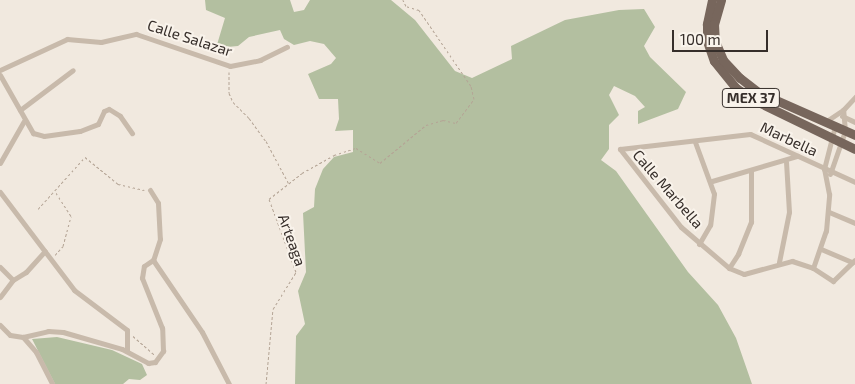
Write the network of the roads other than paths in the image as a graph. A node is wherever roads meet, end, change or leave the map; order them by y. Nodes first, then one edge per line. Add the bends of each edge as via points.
1 (712, 0) edge
2 (721, 0) edge
3 (287, 47) dead end
4 (0, 70) edge
5 (74, 70) dead end
6 (0, 75) edge
7 (855, 97) edge
8 (20, 110) junction
9 (843, 110) junction
10 (836, 114) junction
11 (844, 117) junction
12 (24, 122) junction
13 (825, 122) junction
14 (855, 122) edge
15 (835, 126) junction
16 (845, 131) junction
17 (132, 132) dead end
18 (855, 135) edge
19 (832, 138) junction
20 (695, 142) junction
21 (841, 142) junction
22 (620, 149) joint
23 (855, 149) edge
24 (797, 156) junction
25 (786, 162) junction
26 (0, 163) edge
27 (824, 169) junction
28 (752, 171) junction
29 (829, 175) junction
30 (712, 182) junction
31 (855, 182) edge
32 (150, 190) road end
33 (0, 192) edge
34 (829, 212) junction
35 (855, 223) edge
36 (699, 244) junction
37 (821, 249) junction
38 (45, 251) junction
39 (153, 260) junction
40 (854, 261) edge
41 (780, 262) junction
42 (0, 267) edge
43 (728, 268) junction
44 (813, 268) junction
45 (13, 280) junction
46 (0, 296) edge
47 (0, 324) edge
48 (23, 337) junction
49 (127, 351) junction
50 (52, 384) edge
51 (229, 384) edge

1 - 19 main road, MEX 37 via 707,41 714,61 736,88
2 - 13 main road, MEX 37 via 714,33 723,60 758,92
3 - 4 street, Calle Salazar via 260,60 230,66 136,34 102,42 67,39
5 - 8 street
6 - 8 street
7 - 9 street
8 - 12 street
9 - 10 street
9 - 11 street
10 - 11 street
10 - 13 street
11 - 14 street
11 - 16 street
12 - 17 street via 33,133 44,136 98,124 104,111 110,109
12 - 26 street
13 - 15 main road, MEX 37
15 - 16 main road, MEX 37
15 - 19 street
16 - 18 main road, MEX 37
16 - 21 street
19 - 21 main road, MEX 37
19 - 27 street
20 - 22 street, Marbella
20 - 24 street, Marbella via 750,134
20 - 30 street
21 - 23 main road, MEX 37
21 - 29 street
22 - 36 street, Calle Marbella via 681,227
24 - 25 street
24 - 27 street, Marbella
25 - 28 street
25 - 41 street via 790,212
27 - 29 street
28 - 30 street
28 - 43 street via 750,222 738,254
29 - 31 street
29 - 34 street
30 - 36 street via 713,214
32 - 39 street via 158,203 160,239
33 - 38 street
34 - 35 street
34 - 37 street
36 - 43 street, Calle Marbella
37 - 40 street
37 - 44 street
38 - 45 street via 26,272
38 - 49 street via 74,290 127,330
39 - 49 street via 144,266 142,278 162,328 164,351 159,359 148,363
39 - 51 street via 202,332
40 - 44 street via 833,281
41 - 43 street via 744,274
41 - 44 street via 792,260
42 - 45 street
45 - 46 street
47 - 48 street via 10,335
48 - 49 street via 48,331 93,339
48 - 50 street via 36,352

